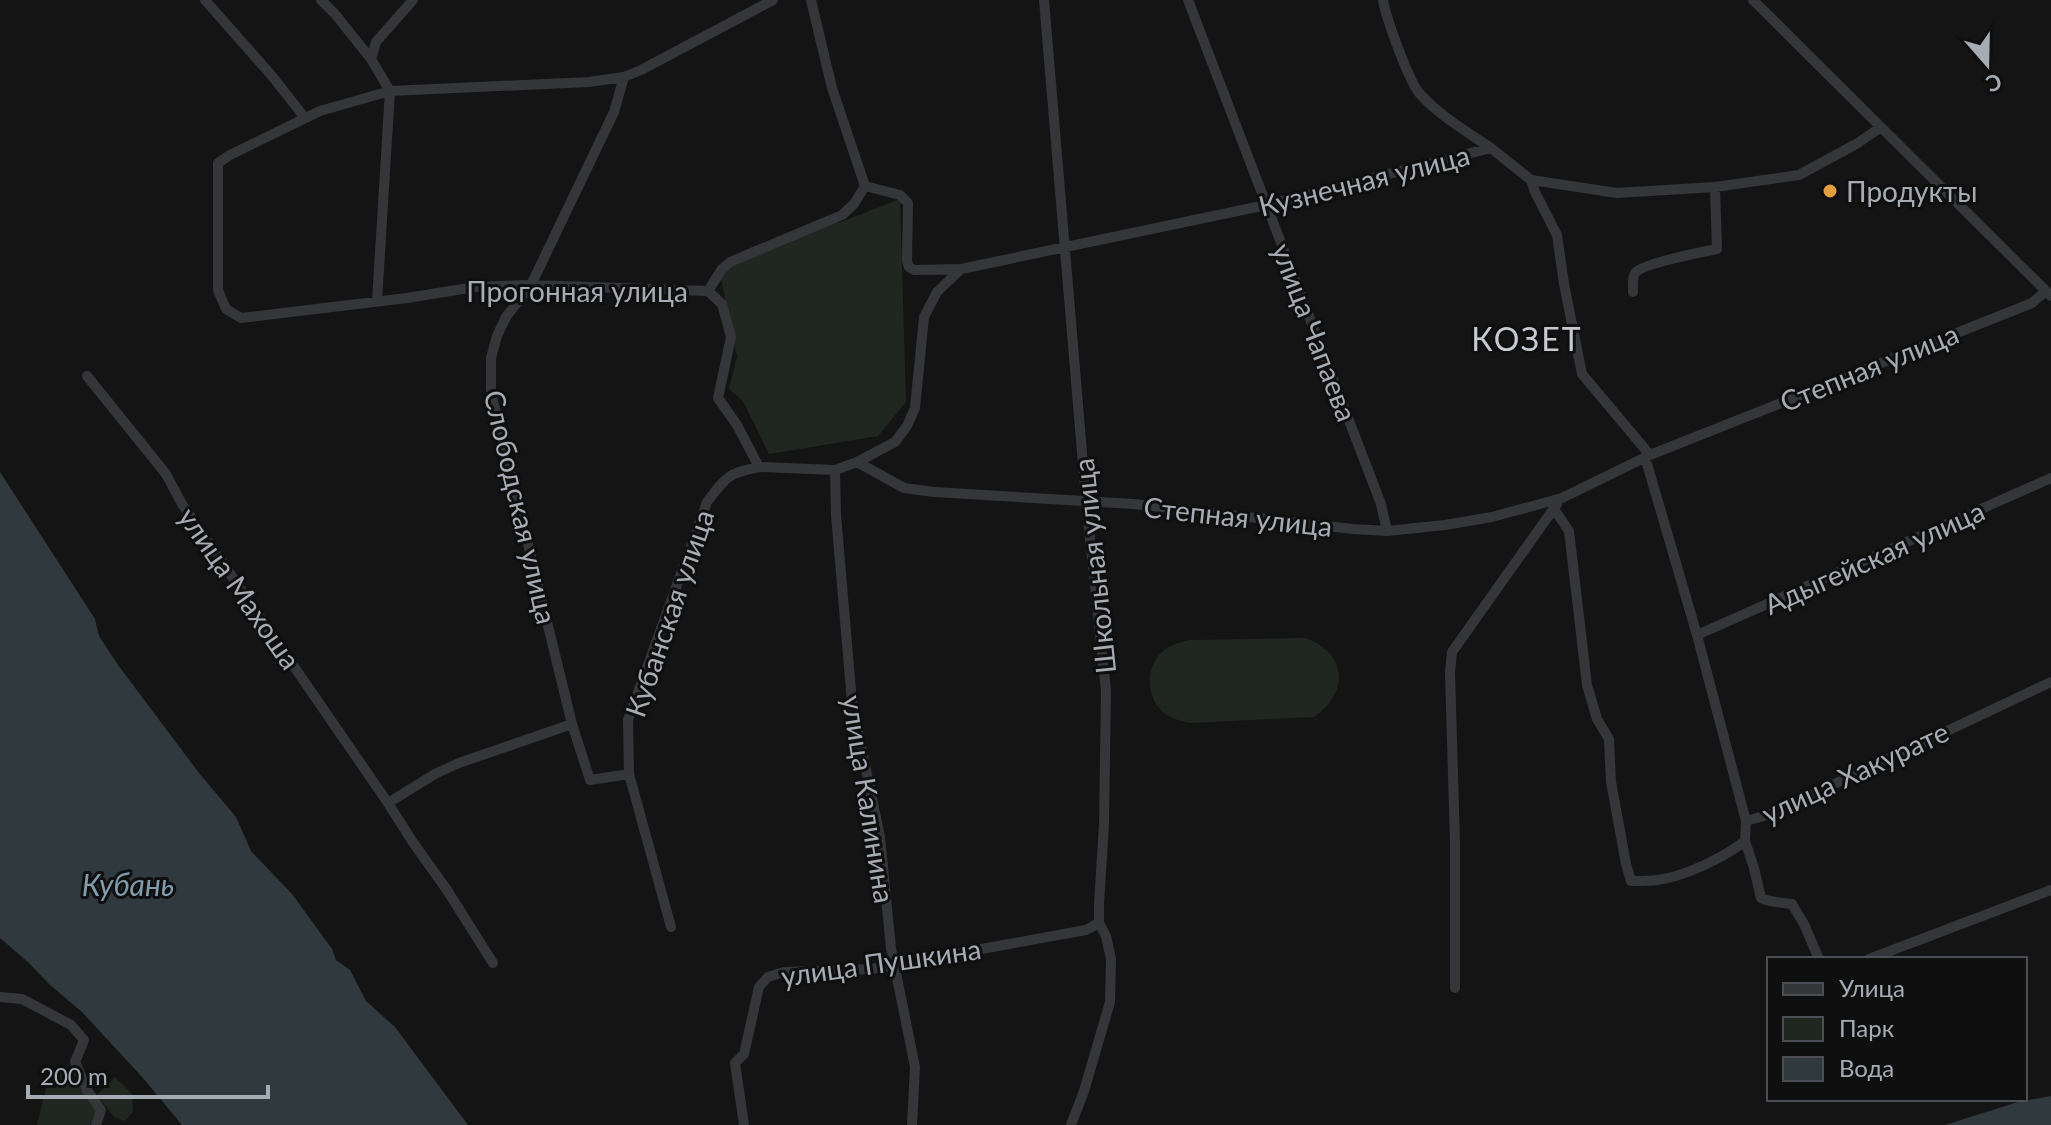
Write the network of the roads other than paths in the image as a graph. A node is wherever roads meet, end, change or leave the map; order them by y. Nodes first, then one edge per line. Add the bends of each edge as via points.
1 (205, 0) edge
2 (321, 0) edge
3 (413, 0) edge
4 (773, 0) edge
5 (811, 0) edge
6 (1044, 0) edge
7 (1188, 0) edge
8 (1383, 0) edge
9 (1753, 0) edge
10 (371, 59) junction
11 (624, 77) junction
12 (390, 91) junction
13 (305, 118) junction
14 (1881, 127) junction
15 (1491, 148) junction
16 (1531, 180) junction
17 (865, 186) junction
18 (1715, 187) junction
19 (1266, 205) junction
20 (1065, 248) junction
21 (961, 269) junction
22 (531, 285) junction
23 (708, 291) junction
24 (1633, 292) dead end
25 (2048, 294) edge
26 (377, 301) junction
27 (87, 376) dead end
28 (1648, 456) junction
29 (857, 462) junction
30 (759, 467) junction
31 (835, 470) junction
32 (2051, 478) edge
33 (1562, 498) junction
34 (1086, 500) junction
35 (1554, 509) junction
36 (1387, 531) junction
37 (1697, 635) junction
38 (2051, 682) edge
39 (572, 724) junction
40 (629, 774) junction
41 (388, 803) junction
42 (1746, 821) junction
43 (1745, 841) junction
44 (2051, 890) edge
45 (1099, 923) junction
46 (671, 927) dead end
47 (1818, 957) edge
48 (1874, 957) edge
49 (493, 963) dead end
50 (894, 964) junction
51 (1455, 988) dead end
52 (0, 997) edge
53 (96, 1125) edge
54 (744, 1125) edge
55 (912, 1125) edge
56 (1071, 1125) edge

1 - 13 street
2 - 10 street
3 - 10 street via 376,42
4 - 11 street
5 - 17 street via 832,88
6 - 20 street, Школьная улица
7 - 19 street, улица Чапаева
8 - 15 street via 1417,92
9 - 14 street
10 - 12 street
11 - 12 street
11 - 22 street, Слободская улица via 614,112
12 - 13 street
12 - 26 street
13 - 26 street, Прогонная улица via 218,163 222,301 241,318
14 - 18 street via 1799,175
14 - 25 street
15 - 16 street, Кузнечная улица
15 - 19 street, Кузнечная улица
16 - 18 street via 1617,193
16 - 28 street via 1557,235 1582,374
17 - 21 street, Кузнечная улица via 900,195 908,203 909,267
17 - 23 street, Прогонная улица via 842,215 730,262
18 - 24 street via 1717,249 1646,266 1635,273
19 - 20 street, Кузнечная улица
19 - 36 street, улица Чапаева
20 - 21 street, Кузнечная улица
20 - 34 street, Школьная улица
21 - 29 street via 937,292 924,317 915,408 907,426 895,442
22 - 23 street, Прогонная улица
22 - 26 street, Прогонная улица
22 - 39 street, Слободская улица via 497,336 491,393
23 - 30 street via 722,304 731,337 718,398
25 - 28 street, Степная улица
27 - 41 street, улица Махоша via 166,474
28 - 33 street, Степная улица
28 - 37 street
29 - 31 street
29 - 34 street, Степная улица via 904,488
30 - 31 street
30 - 40 street, Кубанская улица via 736,471 707,502 628,720
31 - 50 street, улица Калинина via 852,702 880,837
32 - 37 street, Адыгейская улица
33 - 35 street
33 - 36 street, Степная улица via 1492,517
34 - 36 street, Степная улица
34 - 45 street, Школьная улица via 1106,691
35 - 43 street, улица Хакурате via 1569,531 1587,685 1609,739 1611,782 1631,881 1685,873
35 - 51 street via 1452,652
37 - 42 street
38 - 42 street, улица Хакурате
39 - 40 street, Слободская улица via 590,780
39 - 41 street via 459,763
40 - 46 street, Кубанская улица
41 - 49 street, улица Махоша
42 - 43 street, улица Хакурате
43 - 47 street via 1761,898 1792,904
44 - 48 street
45 - 50 street, улица Пушкина via 1086,930
45 - 56 street, Школьная улица via 1111,959 1110,1002
50 - 54 street, улица Пушкина via 768,977 759,987 744,1054 735,1063
50 - 55 street, улица Калинина via 915,1067
52 - 53 street via 22,999 71,1025 84,1040 75,1062 101,1110

